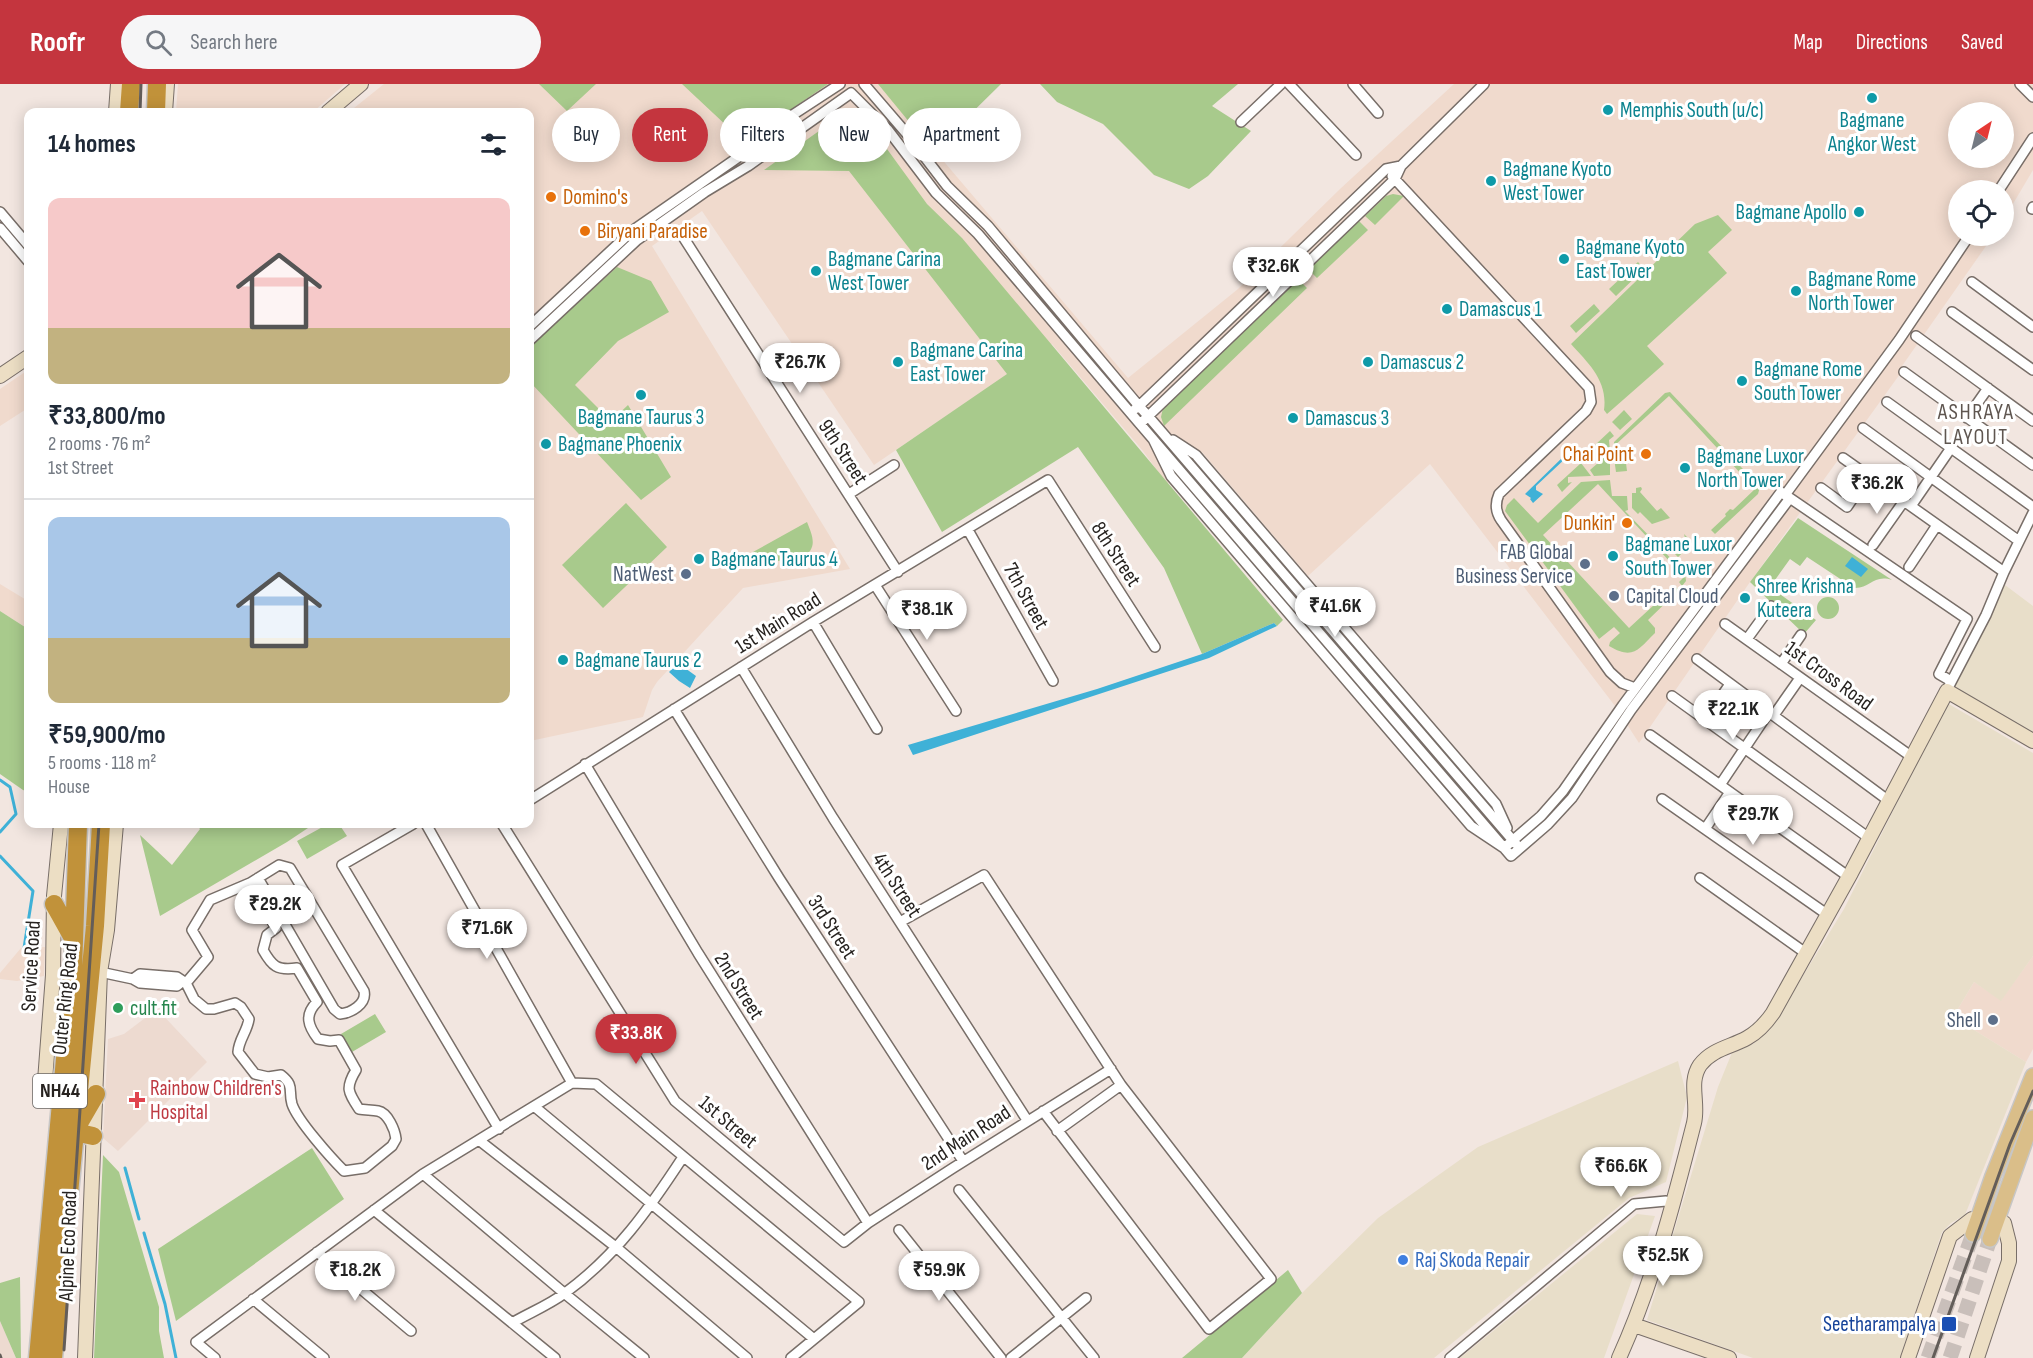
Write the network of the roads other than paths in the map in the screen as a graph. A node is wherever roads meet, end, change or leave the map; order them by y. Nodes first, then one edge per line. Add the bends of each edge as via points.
1 (118, 84) edge
2 (131, 84) edge
3 (157, 84) edge
4 (167, 84) edge
5 (361, 84) edge
6 (373, 84) edge
7 (842, 84) edge
8 (864, 84) edge
9 (1281, 84) edge
10 (1289, 84) edge
11 (1353, 84) edge
12 (1484, 84) edge
13 (2020, 84) edge
14 (851, 93) junction
15 (2033, 97) edge
16 (116, 108) edge
17 (129, 108) edge
18 (156, 108) edge
19 (165, 108) edge
20 (333, 108) edge
21 (346, 108) edge
22 (1378, 113) dead end
23 (1241, 122) dead end
24 (2033, 138) edge
25 (1356, 155) dead end
26 (1401, 166) junction
27 (1386, 169) junction
28 (1395, 179) junction
29 (2006, 180) edge
30 (0, 212) edge
31 (0, 228) edge
32 (680, 232) dead end
33 (24, 240) edge
34 (1962, 246) edge
35 (24, 256) edge
36 (1972, 282) dead end
37 (1952, 312) dead end
38 (534, 322) edge
39 (2033, 327) edge
40 (534, 336) edge
41 (1916, 336) dead end
42 (24, 360) edge
43 (2033, 370) edge
44 (1904, 372) dead end
45 (0, 376) edge
46 (1988, 388) junction
47 (1887, 402) dead end
48 (1135, 409) junction
49 (1148, 417) junction
50 (1967, 418) junction
51 (2033, 420) edge
52 (1140, 424) junction
53 (1863, 428) dead end
54 (1161, 432) junction
55 (1153, 439) junction
56 (1951, 448) junction
57 (1843, 458) dead end
58 (894, 465) dead end
59 (2033, 465) edge
60 (1868, 476) junction
61 (1931, 477) junction
62 (1048, 480) joint
63 (1821, 488) dead end
64 (849, 494) junction
65 (1785, 495) junction
66 (1907, 504) junction
67 (2033, 507) edge
68 (2033, 513) edge
69 (1937, 525) junction
70 (968, 530) junction
71 (2019, 541) junction
72 (1873, 545) dead end
73 (1909, 567) dead end
74 (898, 572) junction
75 (2004, 572) junction
76 (875, 585) junction
77 (1771, 606) dead end
78 (813, 622) junction
79 (1725, 624) dead end
80 (1802, 635) dead end
81 (1747, 639) junction
82 (1155, 647) dead end
83 (1697, 659) dead end
84 (1781, 664) junction
85 (741, 667) junction
86 (1800, 678) junction
87 (1053, 681) dead end
88 (1730, 684) junction
89 (1949, 686) junction
90 (1635, 688) junction
91 (1672, 696) dead end
92 (674, 709) junction
93 (956, 711) dead end
94 (1772, 713) junction
95 (1705, 720) junction
96 (877, 729) dead end
97 (1650, 735) dead end
98 (2033, 741) edge
99 (1745, 748) junction
100 (1912, 758) junction
101 (585, 765) junction
102 (1720, 785) junction
103 (1730, 792) junction
104 (534, 797) edge
105 (1662, 799) dead end
106 (1890, 801) junction
107 (61, 828) edge
108 (78, 828) edge
109 (101, 828) edge
110 (116, 828) edge
111 (406, 828) edge
112 (428, 828) edge
113 (504, 828) edge
114 (1705, 829) junction
115 (1869, 838) junction
116 (1513, 841) junction
117 (1504, 848) junction
118 (1520, 849) junction
119 (1850, 877) junction
120 (1700, 878) dead end
121 (254, 881) junction
122 (54, 904) junction
123 (1828, 915) junction
124 (900, 922) junction
125 (73, 938) junction
126 (1807, 954) junction
127 (100, 972) junction
128 (316, 979) junction
129 (184, 982) junction
130 (307, 985) junction
131 (1111, 1069) junction
132 (2033, 1077) edge
133 (572, 1083) junction
134 (1121, 1085) junction
135 (96, 1094) junction
136 (60, 1097) junction
137 (535, 1107) junction
138 (1043, 1111) junction
139 (2033, 1118) edge
140 (1027, 1120) junction
141 (499, 1129) junction
142 (1057, 1131) junction
143 (75, 1132) junction
144 (93, 1136) junction
145 (480, 1141) junction
146 (683, 1157) junction
147 (963, 1161) junction
148 (423, 1174) junction
149 (958, 1190) dead end
150 (1674, 1203) junction
151 (652, 1205) junction
152 (374, 1210) junction
153 (1997, 1220) junction
154 (868, 1223) junction
155 (1975, 1227) joint
156 (899, 1230) dead end
157 (1990, 1239) tunnel mouth
158 (844, 1242) joint
159 (617, 1248) junction
160 (317, 1252) junction
161 (564, 1293) junction
162 (1086, 1298) dead end
163 (253, 1299) junction
164 (1061, 1318) junction
165 (512, 1323) junction
166 (1634, 1325) junction
167 (411, 1331) dead end
168 (814, 1339) junction
169 (38, 1358) edge
170 (53, 1358) edge
171 (85, 1358) edge
172 (215, 1358) edge
173 (324, 1358) edge
174 (555, 1358) edge
175 (644, 1358) edge
176 (747, 1358) edge
177 (791, 1358) edge
178 (1001, 1358) edge
179 (1011, 1358) edge
180 (1094, 1358) edge
181 (1450, 1358) edge
182 (1619, 1358) edge
183 (1729, 1358) edge
184 (1908, 1358) edge
185 (1977, 1358) edge

1 - 16 street
2 - 17 highway
3 - 18 highway
4 - 19 street
5 - 20 street
6 - 21 street
7 - 14 street
7 - 38 street via 791,116 632,231
8 - 14 street
8 - 48 street via 947,186 988,226
9 - 23 street
10 - 25 street
11 - 22 street
12 - 26 street
13 - 15 street
14 - 40 street via 637,240
14 - 48 street via 888,130 936,193 978,234
24 - 29 street
26 - 27 street
26 - 28 street
27 - 28 street
27 - 48 street
28 - 49 street
28 - 90 street via 1589,388 1586,411 1499,494 1497,511 1610,672
30 - 33 street
31 - 35 street
32 - 64 street, 9th Street
34 - 65 street
36 - 39 street
37 - 43 street
41 - 46 street
42 - 45 street
44 - 50 street
46 - 50 street
46 - 51 street
47 - 56 street
48 - 49 street
48 - 52 street
49 - 52 street
49 - 54 street
50 - 59 street
52 - 55 street
53 - 61 street
54 - 116 street
54 - 116 street via 1196,455 1496,804
55 - 117 street
55 - 117 street via 1171,476 1471,826
56 - 61 street
56 - 67 street
57 - 60 street
58 - 64 street
60 - 63 street via 1846,507
60 - 66 street
61 - 66 street
61 - 71 street
62 - 70 street, 1st Main Road
62 - 82 street, 8th Street
64 - 74 street, 9th Street
65 - 89 street via 1967,618 1939,674
65 - 90 street
65 - 118 street via 1572,798
66 - 69 street
66 - 72 street
68 - 71 street
69 - 73 street
69 - 75 street
70 - 74 street, 1st Main Road
70 - 87 street, 7th Street
71 - 75 street
74 - 76 street, 1st Main Road
75 - 89 street
76 - 78 street, 1st Main Road
76 - 93 street
77 - 81 street
78 - 85 street, 1st Main Road
78 - 96 street
79 - 81 street, 1st Cross Road
80 - 84 street
81 - 84 street, 1st Cross Road
83 - 88 street
84 - 86 street, 1st Cross Road
85 - 92 street, 1st Main Road
85 - 124 street, 4th Street
86 - 94 street
86 - 100 street, 1st Cross Road
88 - 94 street
88 - 95 street
89 - 98 street
89 - 100 street
90 - 116 street via 1563,791
91 - 95 street
92 - 101 street, 1st Main Road
92 - 147 street, 3rd Street
94 - 99 street
94 - 106 street
95 - 99 street
97 - 102 street
99 - 102 street
99 - 115 street
100 - 106 street
101 - 104 street, 1st Main Road
101 - 154 street, 2nd Street
102 - 103 street
103 - 114 street
103 - 119 street
105 - 114 street
106 - 115 street
107 - 122 street, Service Road
108 - 125 highway, Outer Ring Road / NH44
109 - 143 highway, Outer Ring Road / NH44
110 - 127 street
111 - 141 street via 342,865
112 - 133 street
113 - 158 street, 1st Street via 675,1101
114 - 123 street
115 - 119 street
116 - 117 street
116 - 118 street
117 - 118 street via 1511,856
119 - 123 street
120 - 126 street
121 - 128 street
121 - 128 street via 279,865 290,868 365,997 362,1003 340,1014
121 - 129 street via 210,900 192,930 208,957
121 - 130 street via 276,928 267,935 262,950 271,964 284,970 297,968
122 - 125 highway
122 - 136 street, Service Road via 44,1094
123 - 126 street
124 - 131 street via 984,874
124 - 140 street, 4th Street
125 - 136 highway, Outer Ring Road / NH44
126 - 150 street via 1764,1026 1748,1038 1710,1055 1700,1065 1693,1087 1696,1114
127 - 129 street via 133,979 140,974 177,977
127 - 135 street
128 - 130 street
129 - 130 street via 206,1009 235,1003 242,1007 249,1019 238,1052 255,1074 281,1075 287,1080 292,1104 344,1171 365,1168 392,1146 395,1132 385,1115 377,1110 359,1109 349,1094 348,1082 356,1070 339,1040 318,1039 311,1030 307,1018 317,1002
131 - 134 street
131 - 138 street, 2nd Main Road
132 - 155 main road
133 - 137 street
133 - 146 street via 596,1084
134 - 142 street
134 - 142 street via 1271,1279 1209,1329
135 - 143 highway
135 - 144 street
136 - 169 highway, Outer Ring Road / NH44
137 - 141 street
137 - 151 street
138 - 140 street, 2nd Main Road
138 - 142 street
139 - 153 main road
140 - 147 street, 2nd Main Road
141 - 145 street
143 - 144 highway
143 - 170 highway, Outer Ring Road / NH44
144 - 171 street, Alpine Eco Road
145 - 148 street
145 - 159 street
146 - 151 street
146 - 168 street via 859,1302
147 - 154 street, 2nd Main Road
148 - 152 street
148 - 161 street
149 - 164 street
150 - 166 street
150 - 181 street via 1634,1204
151 - 159 street
151 - 168 street
152 - 160 street
152 - 165 street
153 - 157 main road
153 - 185 street via 2004,1223 2009,1261
154 - 158 street, 2nd Main Road
155 - 184 street via 1972,1220 1950,1236
156 - 178 street
159 - 161 street
159 - 176 street
160 - 163 street
160 - 167 street
161 - 165 street
161 - 175 street
162 - 164 street
163 - 172 street via 196,1342
163 - 173 street
164 - 179 street
164 - 180 street
165 - 174 street
166 - 182 street
166 - 183 street
168 - 177 street

